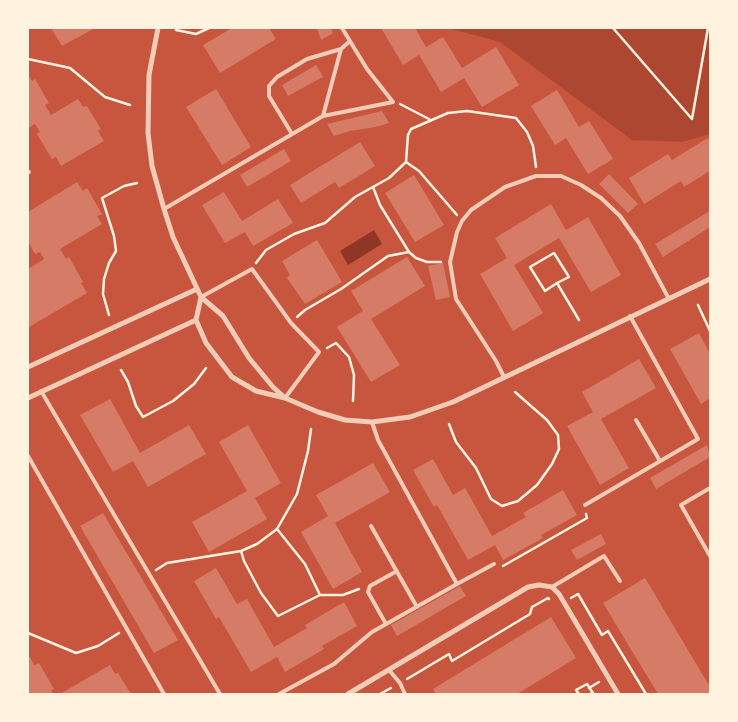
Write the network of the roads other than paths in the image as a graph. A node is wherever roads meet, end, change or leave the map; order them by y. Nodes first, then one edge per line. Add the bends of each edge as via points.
1 (158, 28) edge
2 (342, 28) edge
3 (350, 42) junction
4 (341, 49) junction
5 (323, 116) junction
6 (292, 134) junction
7 (164, 210) junction
8 (710, 279) edge
9 (197, 289) junction
10 (201, 297) junction
11 (669, 299) junction
12 (630, 316) junction
13 (196, 320) junction
14 (28, 367) edge
15 (504, 377) junction
16 (41, 391) junction
17 (28, 398) edge
18 (285, 398) junction
19 (636, 420) dead end
20 (372, 422) junction
21 (28, 456) edge
22 (660, 461) junction
23 (710, 488) edge
24 (584, 505) road end
25 (371, 526) dead end
26 (710, 556) edge
27 (494, 564) road end
28 (397, 571) junction
29 (620, 581) dead end
30 (457, 584) junction
31 (552, 587) junction
32 (417, 607) junction
33 (386, 624) junction
34 (389, 670) junction
35 (164, 694) edge
36 (220, 694) edge
37 (279, 694) edge
38 (348, 694) edge
39 (405, 694) edge
40 (618, 694) edge

1 - 7 street via 149,75 148,133 152,166
2 - 3 lane
3 - 4 lane
3 - 5 lane via 393,102
4 - 5 lane
4 - 6 lane via 307,59 277,77 269,86 269,96
5 - 6 lane
6 - 7 lane
7 - 9 street
8 - 11 street
9 - 10 street
9 - 14 street
10 - 13 street
10 - 18 street via 223,316 249,358 272,388
10 - 18 lane via 252,269 290,323 320,352
11 - 12 street
11 - 15 lane via 639,244 620,216 602,198 561,176 521,180 471,210 457,232 450,262 456,299
12 - 15 street
12 - 22 lane via 698,439
13 - 16 street
13 - 18 street via 206,343 232,377 256,390
15 - 20 street via 432,411
16 - 17 street
16 - 36 lane
18 - 20 street via 345,420
19 - 22 lane
20 - 30 lane via 378,440
21 - 35 lane
22 - 24 lane
23 - 26 lane via 681,505
25 - 28 lane
27 - 30 lane
28 - 32 lane
28 - 33 lane via 370,586 368,592
29 - 31 lane via 604,556
30 - 32 lane
31 - 34 street via 528,587
31 - 40 street
32 - 33 lane
33 - 37 lane via 334,664
34 - 38 street
34 - 39 lane

